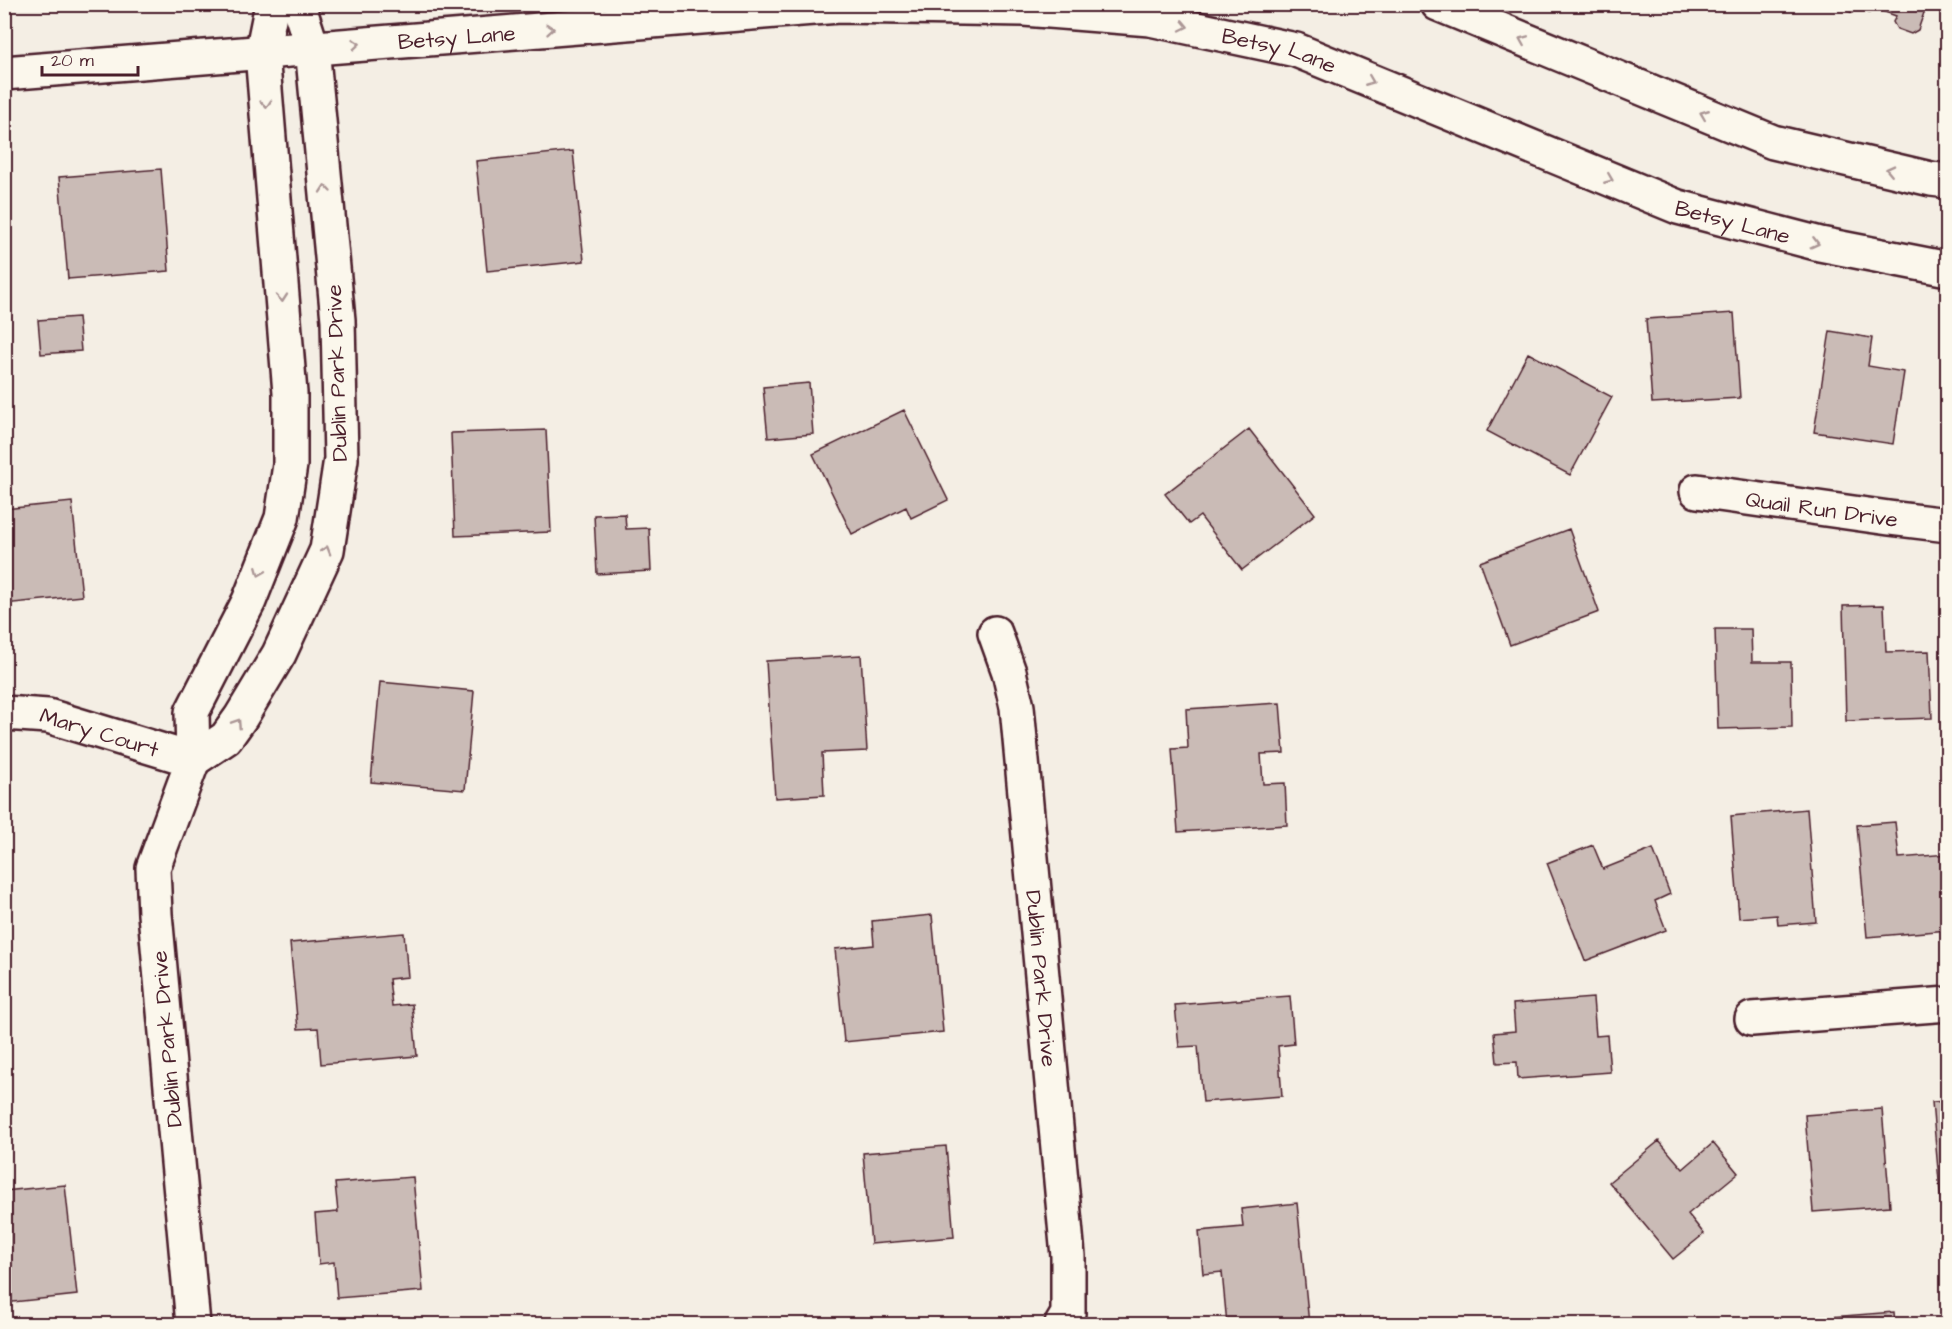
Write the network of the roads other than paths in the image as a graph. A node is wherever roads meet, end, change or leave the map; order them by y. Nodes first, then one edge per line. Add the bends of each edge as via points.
1 (272, 4) edge
2 (298, 4) edge
3 (1438, 4) edge
4 (312, 47) junction
5 (262, 53) junction
6 (4, 73) edge
7 (1947, 181) edge
8 (330, 236) junction
9 (277, 242) junction
10 (1947, 269) edge
11 (1697, 491) dead end
12 (285, 498) junction
13 (333, 511) junction
14 (1947, 525) edge
15 (994, 633) dead end
16 (4, 713) edge
17 (193, 760) junction
18 (1947, 1004) edge
19 (1752, 1019) dead end
20 (193, 1324) edge
21 (1062, 1324) edge

1 - 5 street, Dublin Park Drive
2 - 4 street, Dublin Park Drive
7 -> 3 street via 1773,142
4 - 5 street, Betsy Lane
8 -> 4 street, Dublin Park Drive
4 -> 10 street, Betsy Lane via 839,6 1024,9 1150,19 1296,50 1678,207 1820,244
5 - 6 street, Betsy Lane
5 -> 9 street, Dublin Park Drive
8 - 9 street
8 - 13 street, Dublin Park Drive via 338,320 341,459
9 -> 12 street, Dublin Park Drive via 290,393 290,465
11 - 14 street, Quail Run Drive
12 - 13 street
12 -> 17 street, Dublin Park Drive via 282,518 249,601 192,712
17 -> 13 street, Dublin Park Drive via 226,738 279,654 327,550
15 - 21 street, Dublin Park Drive via 1017,707 1068,1256 1068,1314
16 - 17 street, Mary Court via 48,716
17 - 20 street, Dublin Park Drive via 153,868 156,937
18 - 19 street

